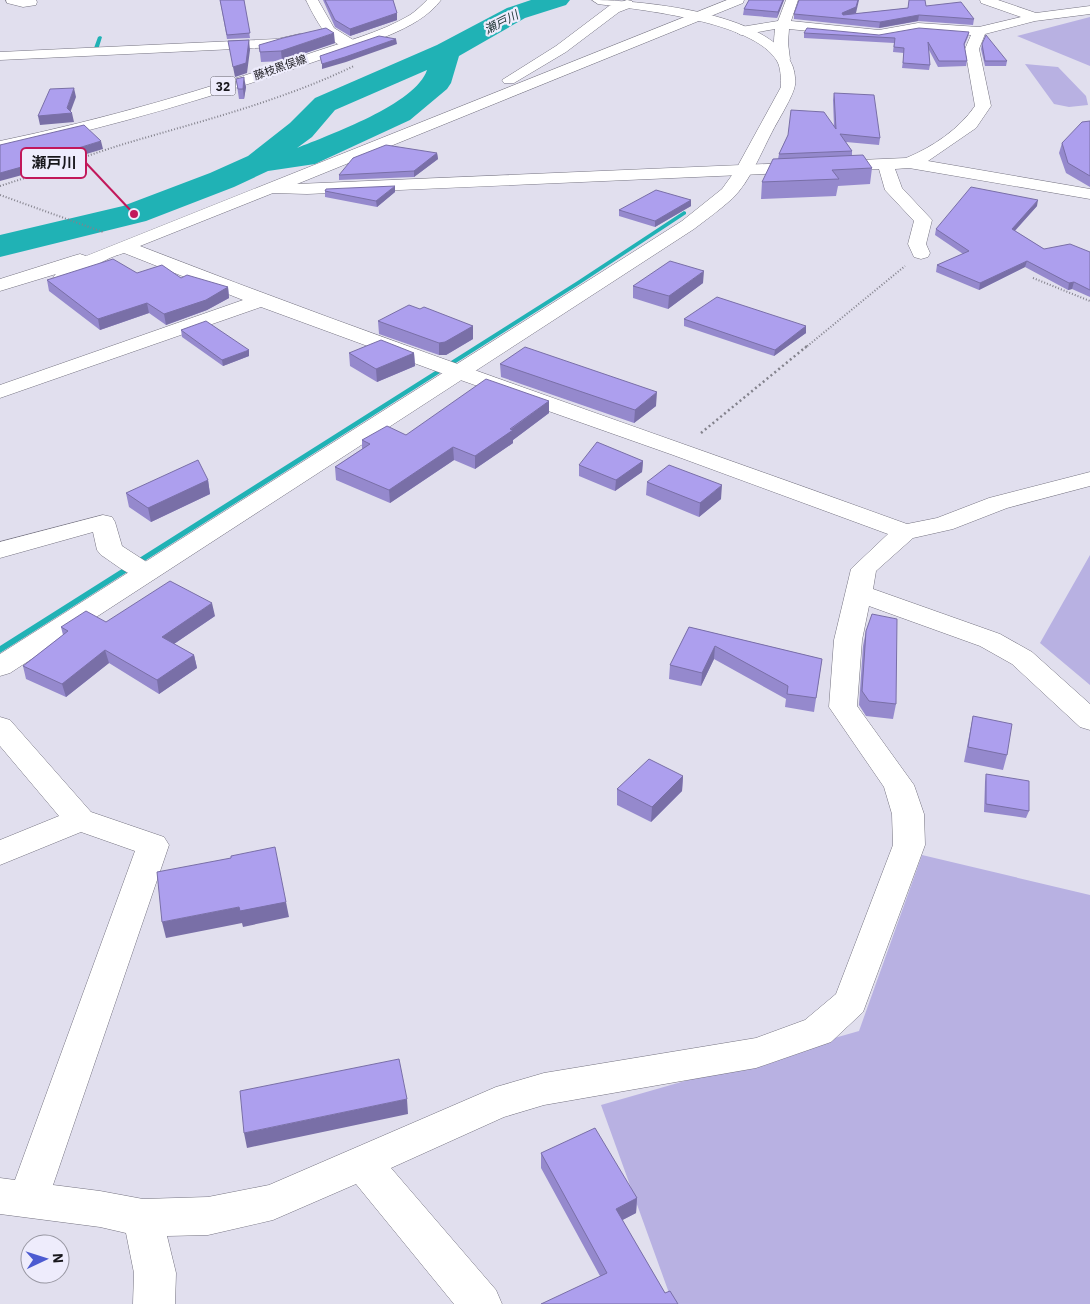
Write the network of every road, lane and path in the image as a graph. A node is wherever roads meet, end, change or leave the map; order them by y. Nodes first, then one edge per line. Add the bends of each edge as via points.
1 (12, 0) edge
2 (312, 0) edge
3 (435, 0) edge
4 (598, 0) edge
5 (738, 0) edge
6 (792, 0) edge
7 (986, 0) edge
8 (31, 2) dead end
9 (627, 4) junction
10 (1090, 10) edge
11 (700, 16) junction
12 (1035, 16) junction
13 (782, 24) junction
14 (329, 31) junction
15 (741, 31) junction
16 (980, 31) junction
17 (350, 44) junction
18 (0, 56) edge
19 (783, 58) junction
20 (358, 64) dead end
21 (511, 94) junction
22 (0, 146) edge
23 (909, 163) junction
24 (885, 164) junction
25 (743, 171) junction
26 (0, 186) edge
27 (270, 188) junction
28 (0, 194) edge
29 (1090, 194) edge
30 (109, 234) dead end
31 (126, 247) junction
32 (921, 253) joint
33 (99, 256) junction
34 (63, 277) edge
35 (1033, 278) dead end
36 (0, 285) edge
37 (261, 300) junction
38 (1090, 302) edge
39 (459, 373) junction
40 (0, 392) edge
41 (681, 450) junction
42 (1090, 480) edge
43 (905, 532) junction
44 (0, 550) edge
45 (147, 573) junction
46 (859, 593) junction
47 (0, 667) edge
48 (1090, 720) edge
49 (0, 727) edge
50 (80, 820) junction
51 (0, 853) edge
52 (362, 1162) junction
53 (14, 1198) edge
54 (143, 1218) junction
55 (154, 1304) edge
56 (481, 1304) edge

1 - 8 street
2 - 14 street
3 - 17 street, 藤枝黒俣線 / 32 via 416,18
4 - 9 street
5 - 11 street
6 - 13 street
7 - 12 street
9 - 11 street
9 - 21 street via 614,9 561,49 500,84
10 - 12 street
11 - 15 street
11 - 21 street
12 - 16 street
13 - 15 street
13 - 16 street via 879,34 918,27
13 - 19 street via 780,47
14 - 17 street
14 - 18 street via 277,43
15 - 19 street via 771,46
16 - 23 street via 972,49 982,106 970,125 926,156
17 - 22 street, 藤枝黒俣線 / 32 via 171,103
19 - 25 street via 788,72 788,87
20 - 26 path via 333,77 245,109
21 - 27 street
23 - 24 street
23 - 29 street
24 - 25 street
24 - 32 street via 894,190 922,220 917,244
25 - 27 street via 317,189
25 - 39 street via 728,193 688,225
27 - 31 street
28 - 30 path
31 - 33 street
31 - 37 street
32 - 41 path
33 - 34 street
33 - 36 street
35 - 38 path
37 - 39 street
37 - 40 street
39 - 41 street
39 - 45 street
41 - 43 street
42 - 43 street via 998,503 944,524
43 - 46 street via 864,569
44 - 45 street via 103,522 110,550
45 - 47 street
46 - 48 street via 998,644 1022,658
46 - 52 street via 848,640 843,707 899,785 908,814 908,845 850,1002 818,1031 756,1053 534,1092 496,1103
49 - 50 street
50 - 51 street
50 - 53 street via 153,845
52 - 54 street via 273,1202 208,1216
52 - 56 street
53 - 54 street via 100,1208
54 - 55 street via 156,1273

